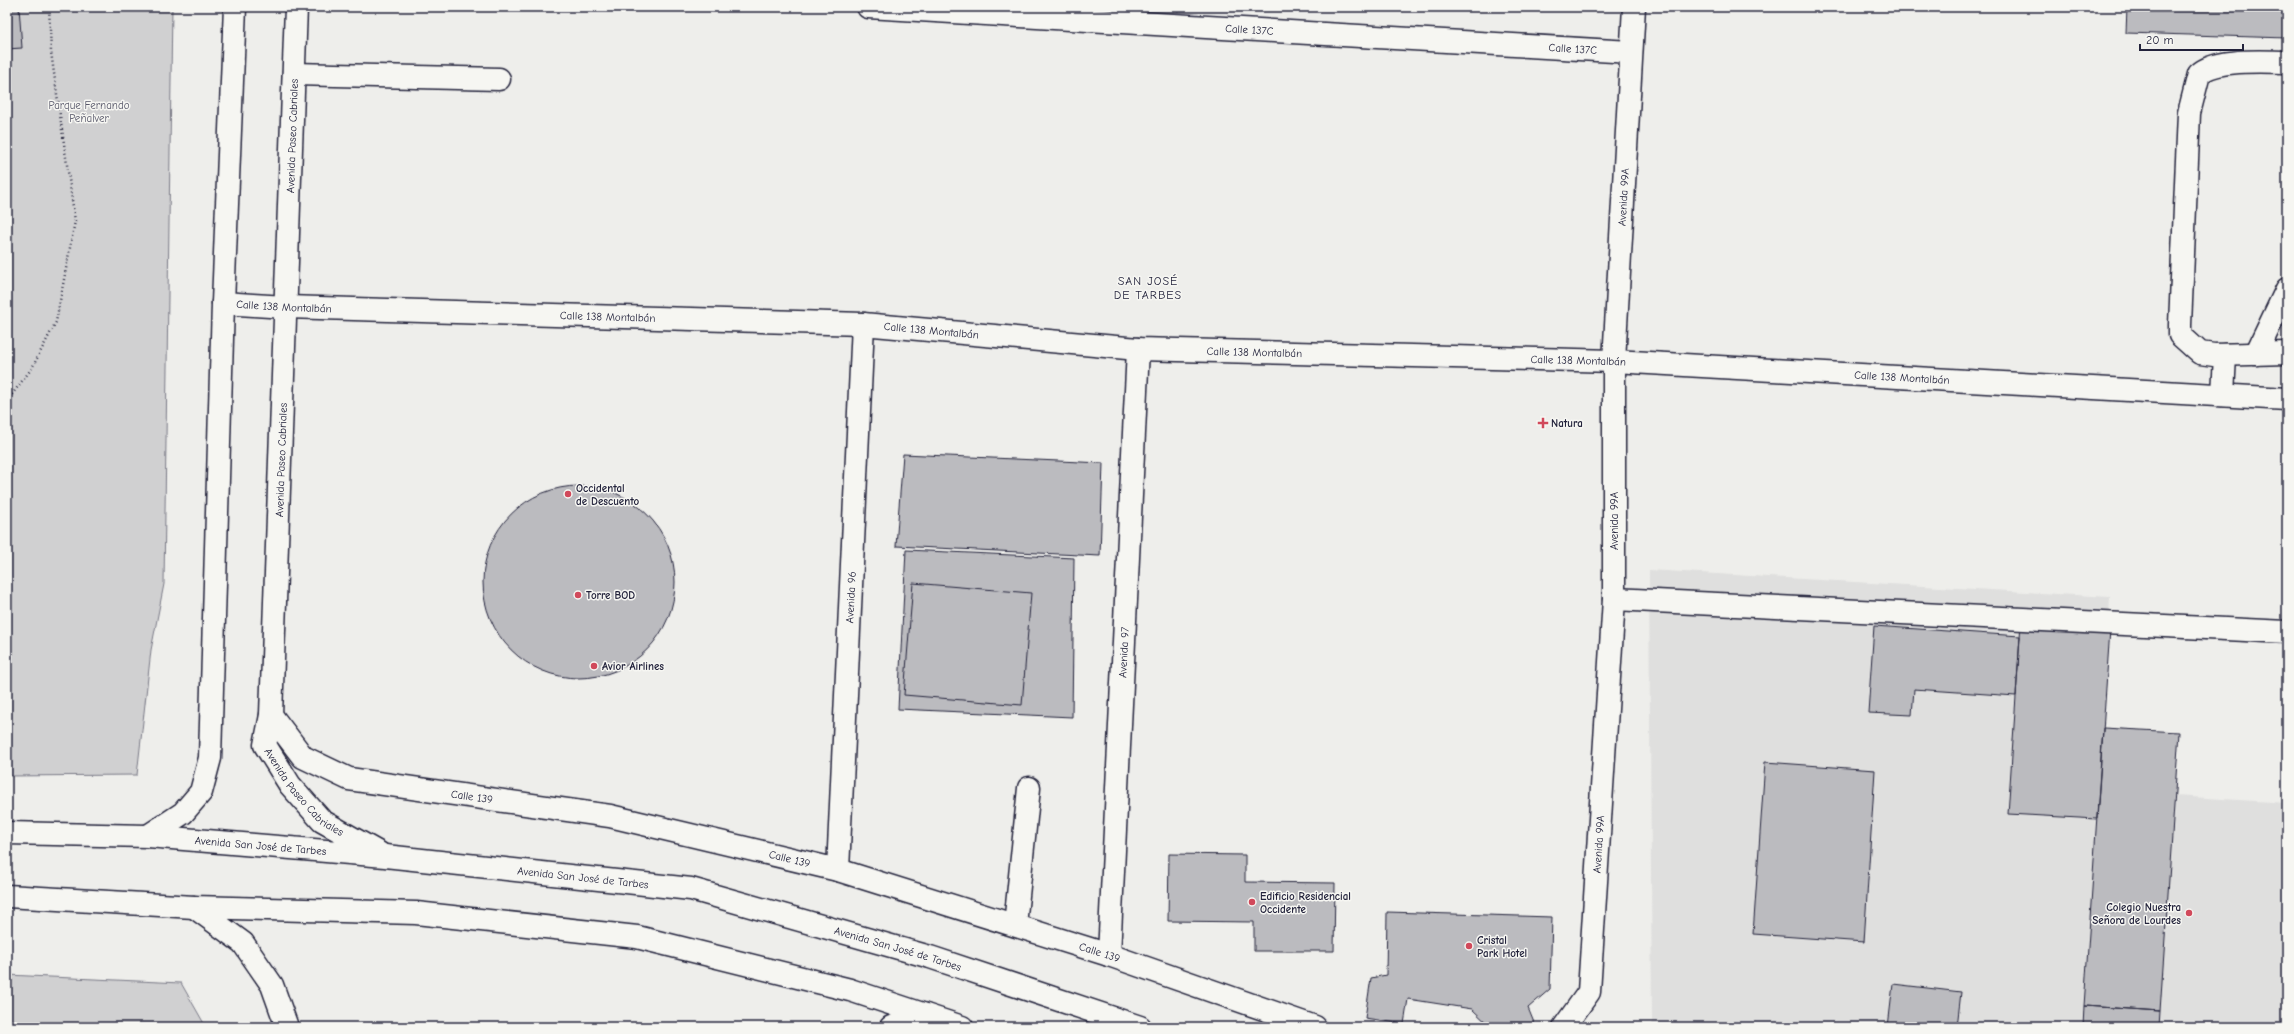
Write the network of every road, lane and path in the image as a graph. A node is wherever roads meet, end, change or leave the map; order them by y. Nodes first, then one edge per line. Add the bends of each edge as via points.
1 (49, 7) edge
2 (235, 7) edge
3 (296, 7) edge
4 (868, 7) edge
5 (1634, 7) edge
6 (1631, 52) junction
7 (2287, 62) edge
8 (294, 74) junction
9 (499, 80) dead end
10 (2287, 289) edge
11 (223, 302) junction
12 (286, 307) junction
13 (863, 324) junction
14 (1138, 349) junction
15 (2256, 354) junction
16 (2287, 354) edge
17 (2225, 355) junction
18 (1614, 361) junction
19 (2223, 395) junction
20 (2287, 399) edge
21 (7, 402) edge
22 (1614, 600) junction
23 (2287, 632) edge
24 (271, 714) junction
25 (1029, 788) dead end
26 (7, 833) edge
27 (148, 836) junction
28 (385, 856) junction
29 (838, 870) junction
30 (7, 896) edge
31 (194, 907) junction
32 (1015, 925) junction
33 (1109, 955) junction
34 (925, 1015) junction
35 (287, 1027) edge
36 (891, 1027) edge
37 (962, 1027) edge
38 (1140, 1027) edge
39 (1315, 1027) edge
40 (1564, 1027) edge

1 - 21 path via 50,52 75,220 56,322 32,368
2 - 11 street
3 - 8 street, Avenida Paseo Cabriales
4 - 6 street, Calle 137C
5 - 6 street, Avenida 99A
6 - 18 street, Avenida 99A
7 - 17 street via 2240,63 2204,70 2199,74 2191,96 2180,335 2200,353
8 - 9 street
8 - 12 street, Avenida Paseo Cabriales
10 - 15 street
11 - 12 street, Calle 138 Montalbán
11 - 27 street via 210,758 201,792 183,813
12 - 13 street, Calle 138 Montalbán
12 - 24 street, Avenida Paseo Cabriales
13 - 14 street, Calle 138 Montalbán
13 - 29 street, Avenida 96
14 - 18 street, Calle 138 Montalbán
14 - 33 street, Avenida 97
15 - 16 street
15 - 17 street
17 - 19 street
18 - 19 street, Calle 138 Montalbán
18 - 22 street, Avenida 99A
19 - 20 street, Calle 138 Montalbán
22 - 23 street
22 - 40 street, Avenida 99A via 1589,992
24 - 28 street, Avenida Paseo Cabriales via 265,745 290,785 322,821
24 - 29 street, Calle 139 via 303,757 349,780 610,816
25 - 32 street
26 - 27 street, Avenida San José de Tarbes
27 - 28 street, Avenida San José de Tarbes
28 - 38 street, Avenida San José de Tarbes via 691,889 930,957
29 - 32 street, Calle 139
30 - 31 street
31 - 34 street via 416,913 637,937 850,990
31 - 35 street via 243,943 272,985
32 - 33 street, Calle 139
33 - 39 street, Calle 139
34 - 36 street
34 - 37 street

